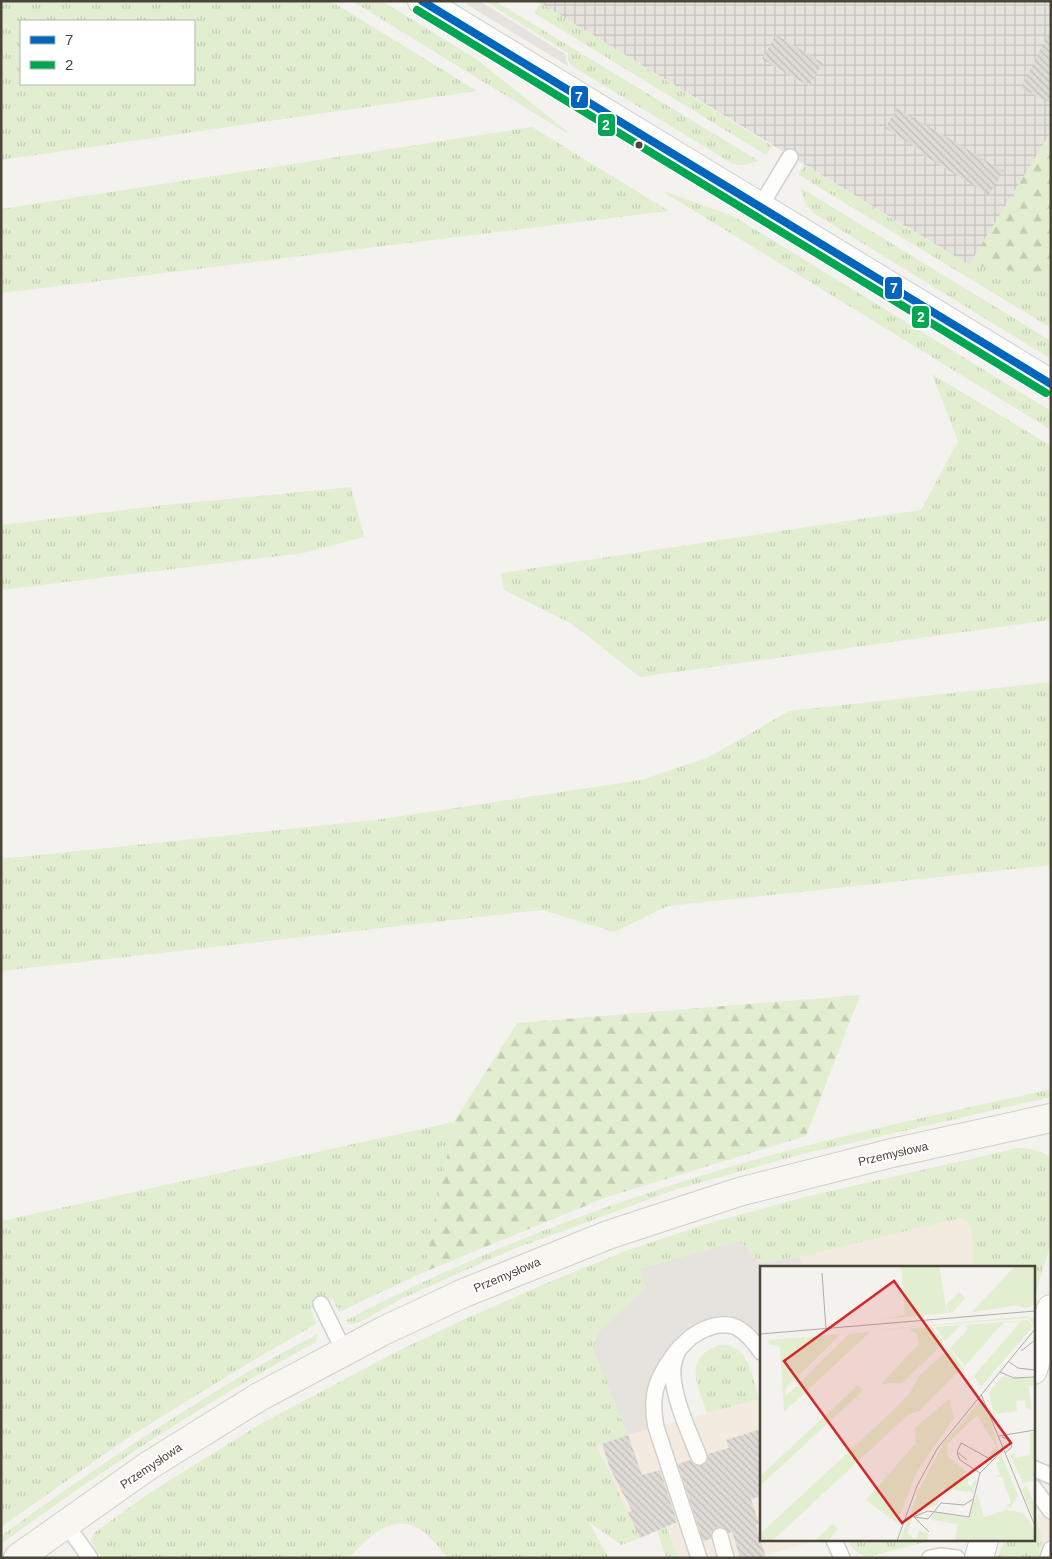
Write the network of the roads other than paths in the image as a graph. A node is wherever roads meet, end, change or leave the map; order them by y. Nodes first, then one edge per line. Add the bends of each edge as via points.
1 (422, 1) edge
2 (790, 157) dead end
3 (760, 207) junction
4 (1051, 384) edge
5 (1051, 1118) edge
6 (321, 1304) dead end
7 (1051, 1309) edge
8 (680, 1347) junction
9 (344, 1351) junction
10 (760, 1351) edge
11 (1034, 1367) edge
12 (699, 1457) dead end
13 (1034, 1468) edge
14 (1051, 1476) edge
15 (1034, 1488) edge
16 (1051, 1512) edge
17 (66, 1524) junction
18 (720, 1536) dead end
19 (835, 1542) edge
20 (983, 1542) edge
21 (1051, 1549) edge
22 (18, 1558) edge
23 (90, 1558) edge
24 (699, 1558) edge
25 (726, 1558) edge
26 (842, 1558) edge
27 (930, 1558) edge
28 (957, 1558) edge
29 (979, 1558) edge
30 (1048, 1558) edge

1 - 3 street
2 - 3 lane
3 - 4 street
5 - 9 main road, Przemysłowa via 892,1153 739,1192 651,1220 464,1293
6 - 9 lane
7 - 11 street
8 - 10 lane via 705,1329 732,1326 745,1333
8 - 12 lane via 672,1375
8 - 24 lane via 659,1378 653,1411
9 - 17 main road, Przemysłowa via 222,1419
13 - 14 lane
15 - 16 lane
17 - 22 main road, Przemysłowa
17 - 23 lane
18 - 25 lane
19 - 26 lane
20 - 29 street
21 - 30 lane
27 - 28 lane

